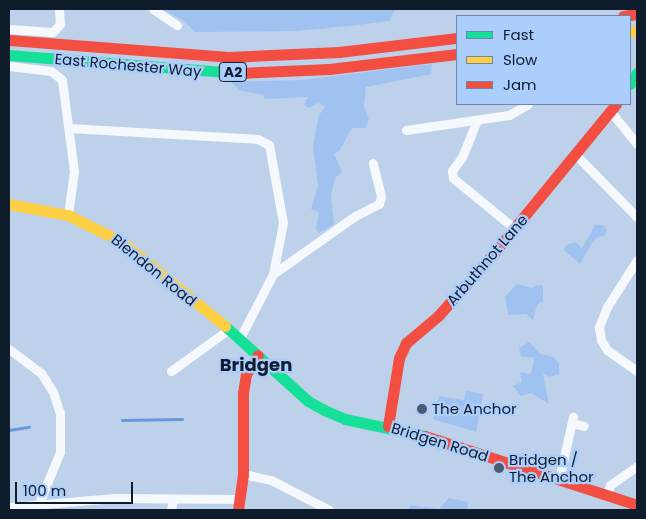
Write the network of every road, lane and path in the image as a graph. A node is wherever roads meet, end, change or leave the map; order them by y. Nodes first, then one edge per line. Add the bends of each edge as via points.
1 (59, 9) edge
2 (153, 9) edge
3 (177, 25) dead end
4 (9, 29) edge
5 (456, 38) edge
6 (9, 40) edge
7 (456, 54) edge
8 (9, 55) edge
9 (9, 66) edge
10 (526, 105) edge
11 (614, 108) edge
12 (477, 120) junction
13 (69, 128) junction
14 (406, 130) dead end
15 (637, 144) edge
16 (577, 156) junction
17 (373, 164) dead end
18 (9, 204) edge
19 (68, 215) junction
20 (637, 217) edge
21 (515, 228) junction
22 (637, 260) edge
23 (273, 274) junction
24 (229, 329) junction
25 (240, 338) junction
26 (9, 349) edge
27 (258, 355) junction
28 (171, 371) dead end
29 (637, 371) edge
30 (388, 426) junction
31 (584, 426) dead end
32 (637, 466) edge
33 (243, 474) junction
34 (559, 479) junction
35 (607, 494) junction
36 (173, 499) junction
37 (38, 504) junction
38 (239, 505) edge
39 (637, 505) edge
40 (9, 507) edge
41 (171, 510) edge
42 (330, 510) edge

1 - 4 street via 60,24 53,32
2 - 3 street
5 - 6 main road, East Rochester Way / A2 via 339,52 228,57
7 - 8 main road, East Rochester Way / A2 via 329,69 242,73
9 - 13 street via 58,74
10 - 12 street via 509,115
11 - 15 street
11 - 16 main road, Arbuthnot Lane
12 - 14 street
12 - 21 street via 462,158 452,170 453,178
13 - 19 street via 74,185
13 - 23 street via 264,141 272,154 283,214
16 - 20 street
16 - 21 main road, Arbuthnot Lane
17 - 23 street via 381,196 379,204 355,216
18 - 19 main road, Blendon Road
19 - 24 main road, Blendon Road via 122,242
21 - 30 main road, Arbuthnot Lane via 438,316 406,342 398,358
22 - 29 street via 607,307 599,327 604,346
23 - 25 street
24 - 25 main road, Blendon Road
24 - 28 street
25 - 27 main road, Blendon Road
26 - 37 street via 45,378 60,413 60,452
27 - 30 main road, Bridgen Road via 308,401 324,410 364,423
27 - 33 main road via 246,374 243,393
30 - 34 main road, Bridgen Road
31 - 34 street via 572,420
32 - 35 street via 610,485
33 - 38 main road
33 - 42 street via 271,480
34 - 35 main road, Bridgen Road
35 - 39 main road, Bridgen Road
36 - 37 street via 107,498
36 - 38 street
36 - 41 street
37 - 40 street

